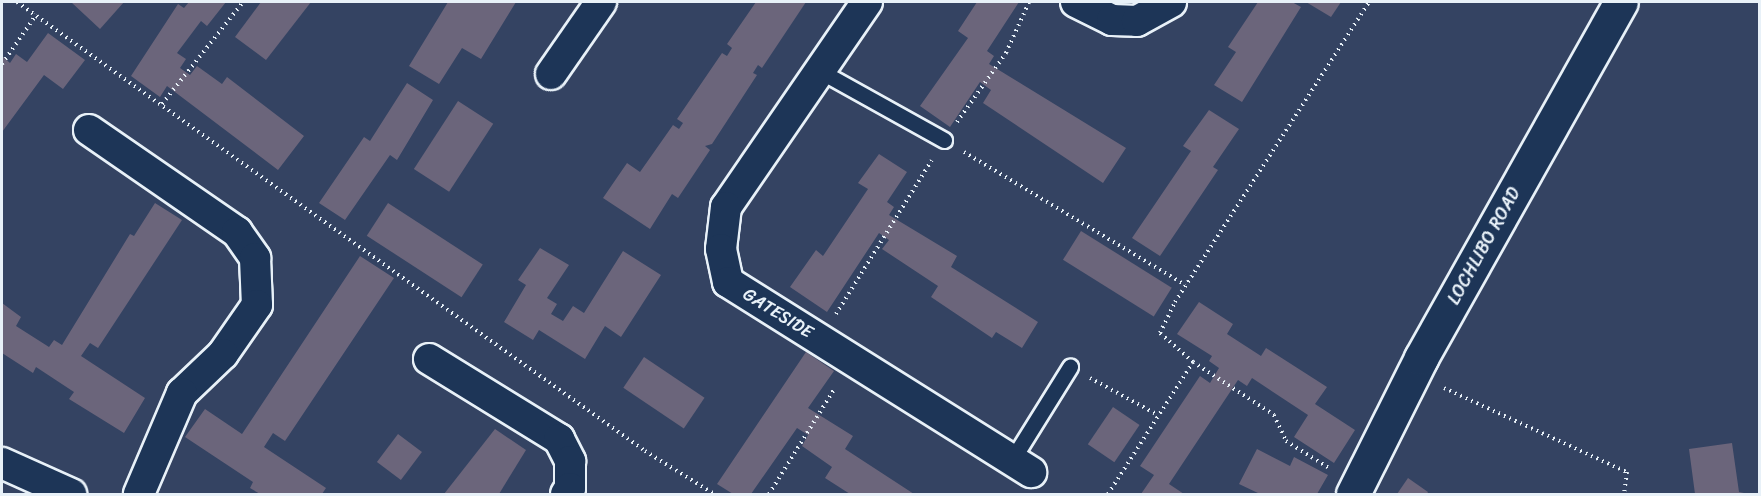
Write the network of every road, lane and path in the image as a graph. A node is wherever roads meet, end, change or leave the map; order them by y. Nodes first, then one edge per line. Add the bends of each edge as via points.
1 (17, 2) edge
2 (243, 2) edge
3 (601, 2) edge
4 (867, 2) edge
5 (1029, 2) edge
6 (1076, 2) edge
7 (1171, 2) edge
8 (1369, 2) edge
9 (1622, 2) edge
10 (36, 15) junction
11 (2, 64) edge
12 (820, 71) junction
13 (551, 74) dead end
14 (162, 104) junction
15 (89, 130) dead end
16 (944, 140) junction
17 (1185, 285) junction
18 (820, 339) junction
19 (429, 359) dead end
20 (856, 361) junction
21 (1193, 362) junction
22 (1071, 367) joint
23 (1413, 375) junction
24 (1158, 415) junction
25 (2, 463) edge
26 (1021, 466) joint
27 (1355, 490) edge
28 (71, 495) edge
29 (139, 495) edge
30 (566, 495) edge
31 (714, 495) edge
32 (769, 495) edge
33 (1107, 495) edge
34 (1624, 495) edge

1 - 10 path
2 - 14 path
3 - 13 street
4 - 12 street, GATESIDE
5 - 16 path via 1006,53
6 - 7 street via 1112,20 1137,21
8 - 17 path
9 - 23 street, LOCHLIBO ROAD
10 - 11 path
10 - 14 path
12 - 16 lane
12 - 18 street, GATESIDE via 726,207 721,249 728,282
14 - 31 path via 645,451
15 - 29 street via 237,232 255,258 257,305 223,354 182,393
16 - 17 path
16 - 18 path
17 - 21 path via 1160,333
18 - 20 street, GATESIDE
19 - 30 street via 559,439 570,461 570,488
20 - 26 street, GATESIDE
20 - 32 path via 823,403
21 - 24 path
21 - 27 path via 1274,415 1286,441
22 - 24 path
22 - 26 lane, GATESIDE
23 - 27 street, LOCHLIBO ROAD
23 - 34 path via 1628,472
24 - 33 path
25 - 28 street

